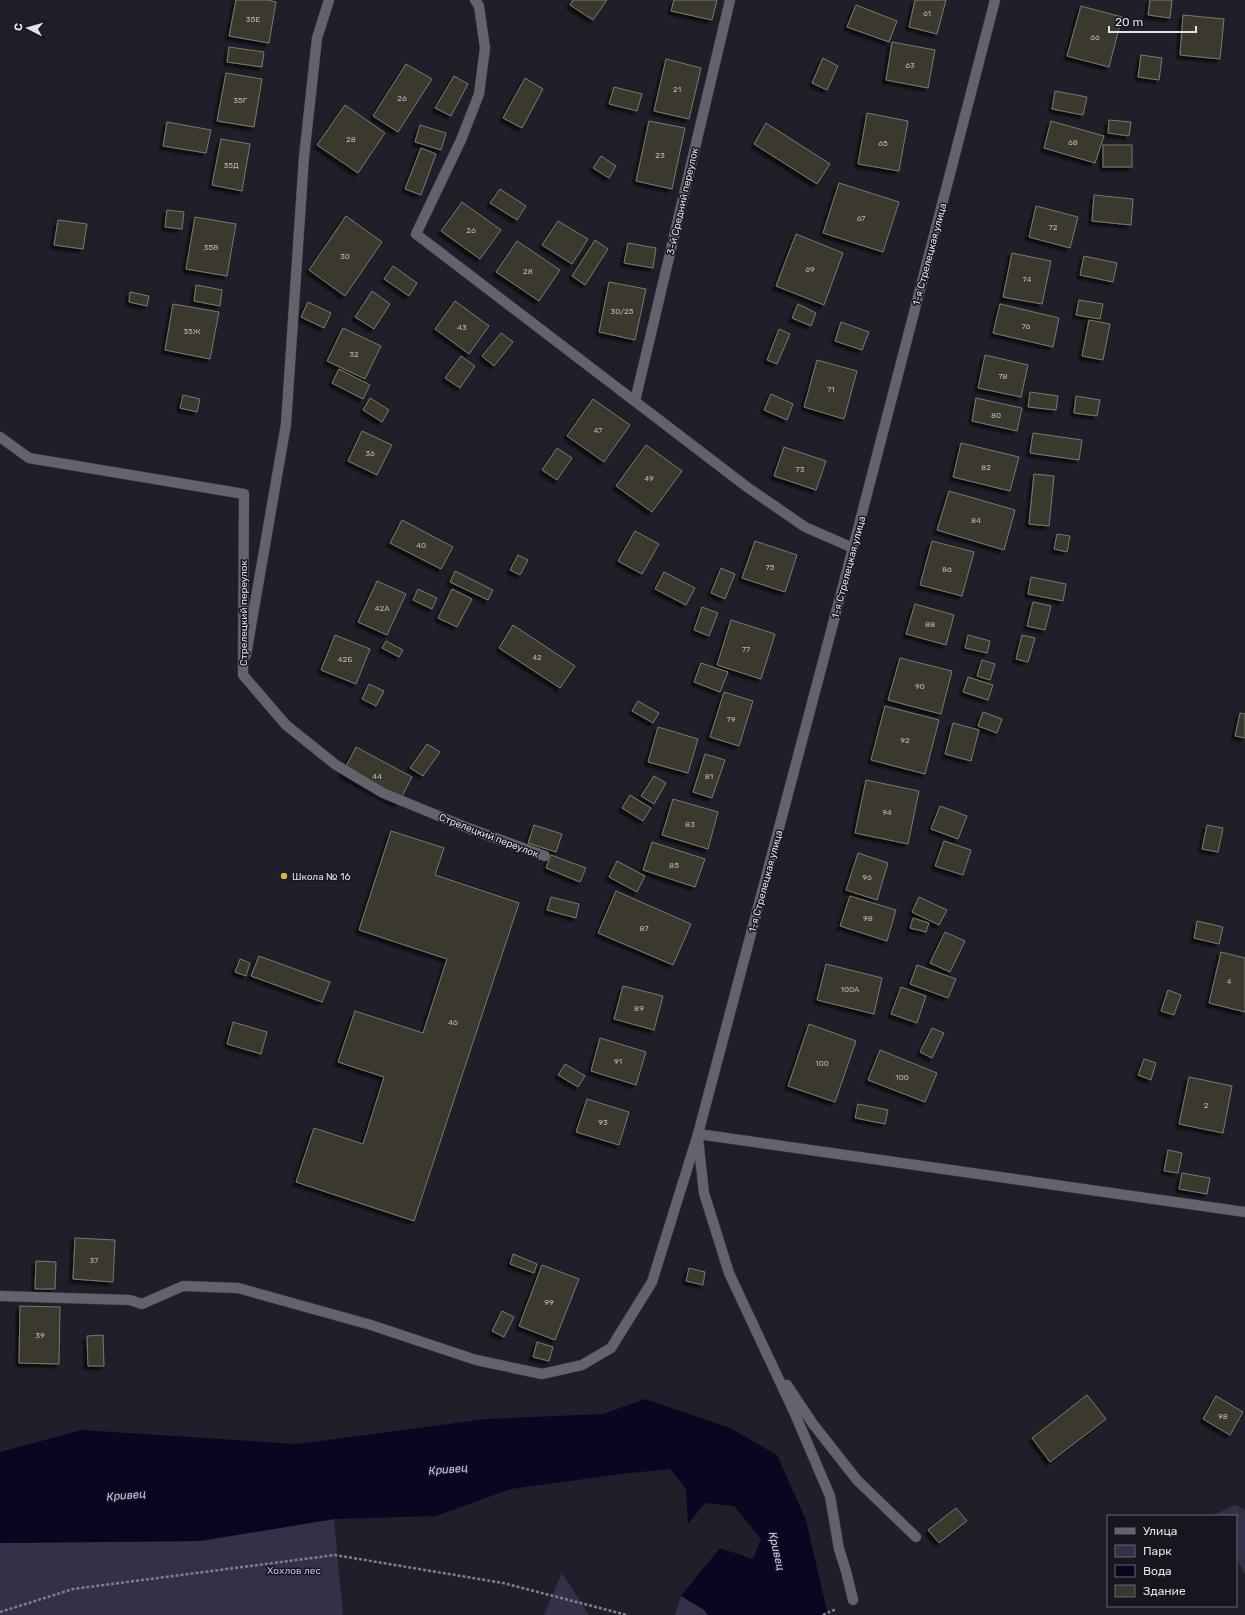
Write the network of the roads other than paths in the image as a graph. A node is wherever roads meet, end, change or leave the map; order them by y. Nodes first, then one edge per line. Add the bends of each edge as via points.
1 (330, 0) edge
2 (475, 0) edge
3 (730, 0) edge
4 (995, 0) edge
5 (635, 401) junction
6 (0, 437) edge
7 (853, 548) junction
8 (243, 675) junction
9 (545, 856) dead end
10 (698, 1134) junction
11 (1245, 1212) edge
12 (0, 1296) edge
13 (765, 1351) junction
14 (916, 1537) dead end
15 (853, 1600) dead end

1 - 8 street via 317,38 304,157 286,424
2 - 5 street via 479,6 485,48 479,94 461,140 416,234
3 - 5 street, 3-й Средний переулок
4 - 7 street, 1-я Стрелецкая улица
5 - 7 street via 805,527
6 - 8 street, Стрелецкий переулок via 29,458 244,494
7 - 10 street, 1-я Стрелецкая улица
8 - 9 street, Стрелецкий переулок via 286,724 342,769 383,793
10 - 11 street
10 - 12 street, 1-я Стрелецкая улица via 652,1282 611,1348 582,1365 542,1374 476,1360 370,1325 238,1288 183,1286 142,1304 130,1300
10 - 13 street via 704,1193 729,1273
13 - 14 street via 813,1424 857,1480
13 - 15 street via 830,1496 839,1549

